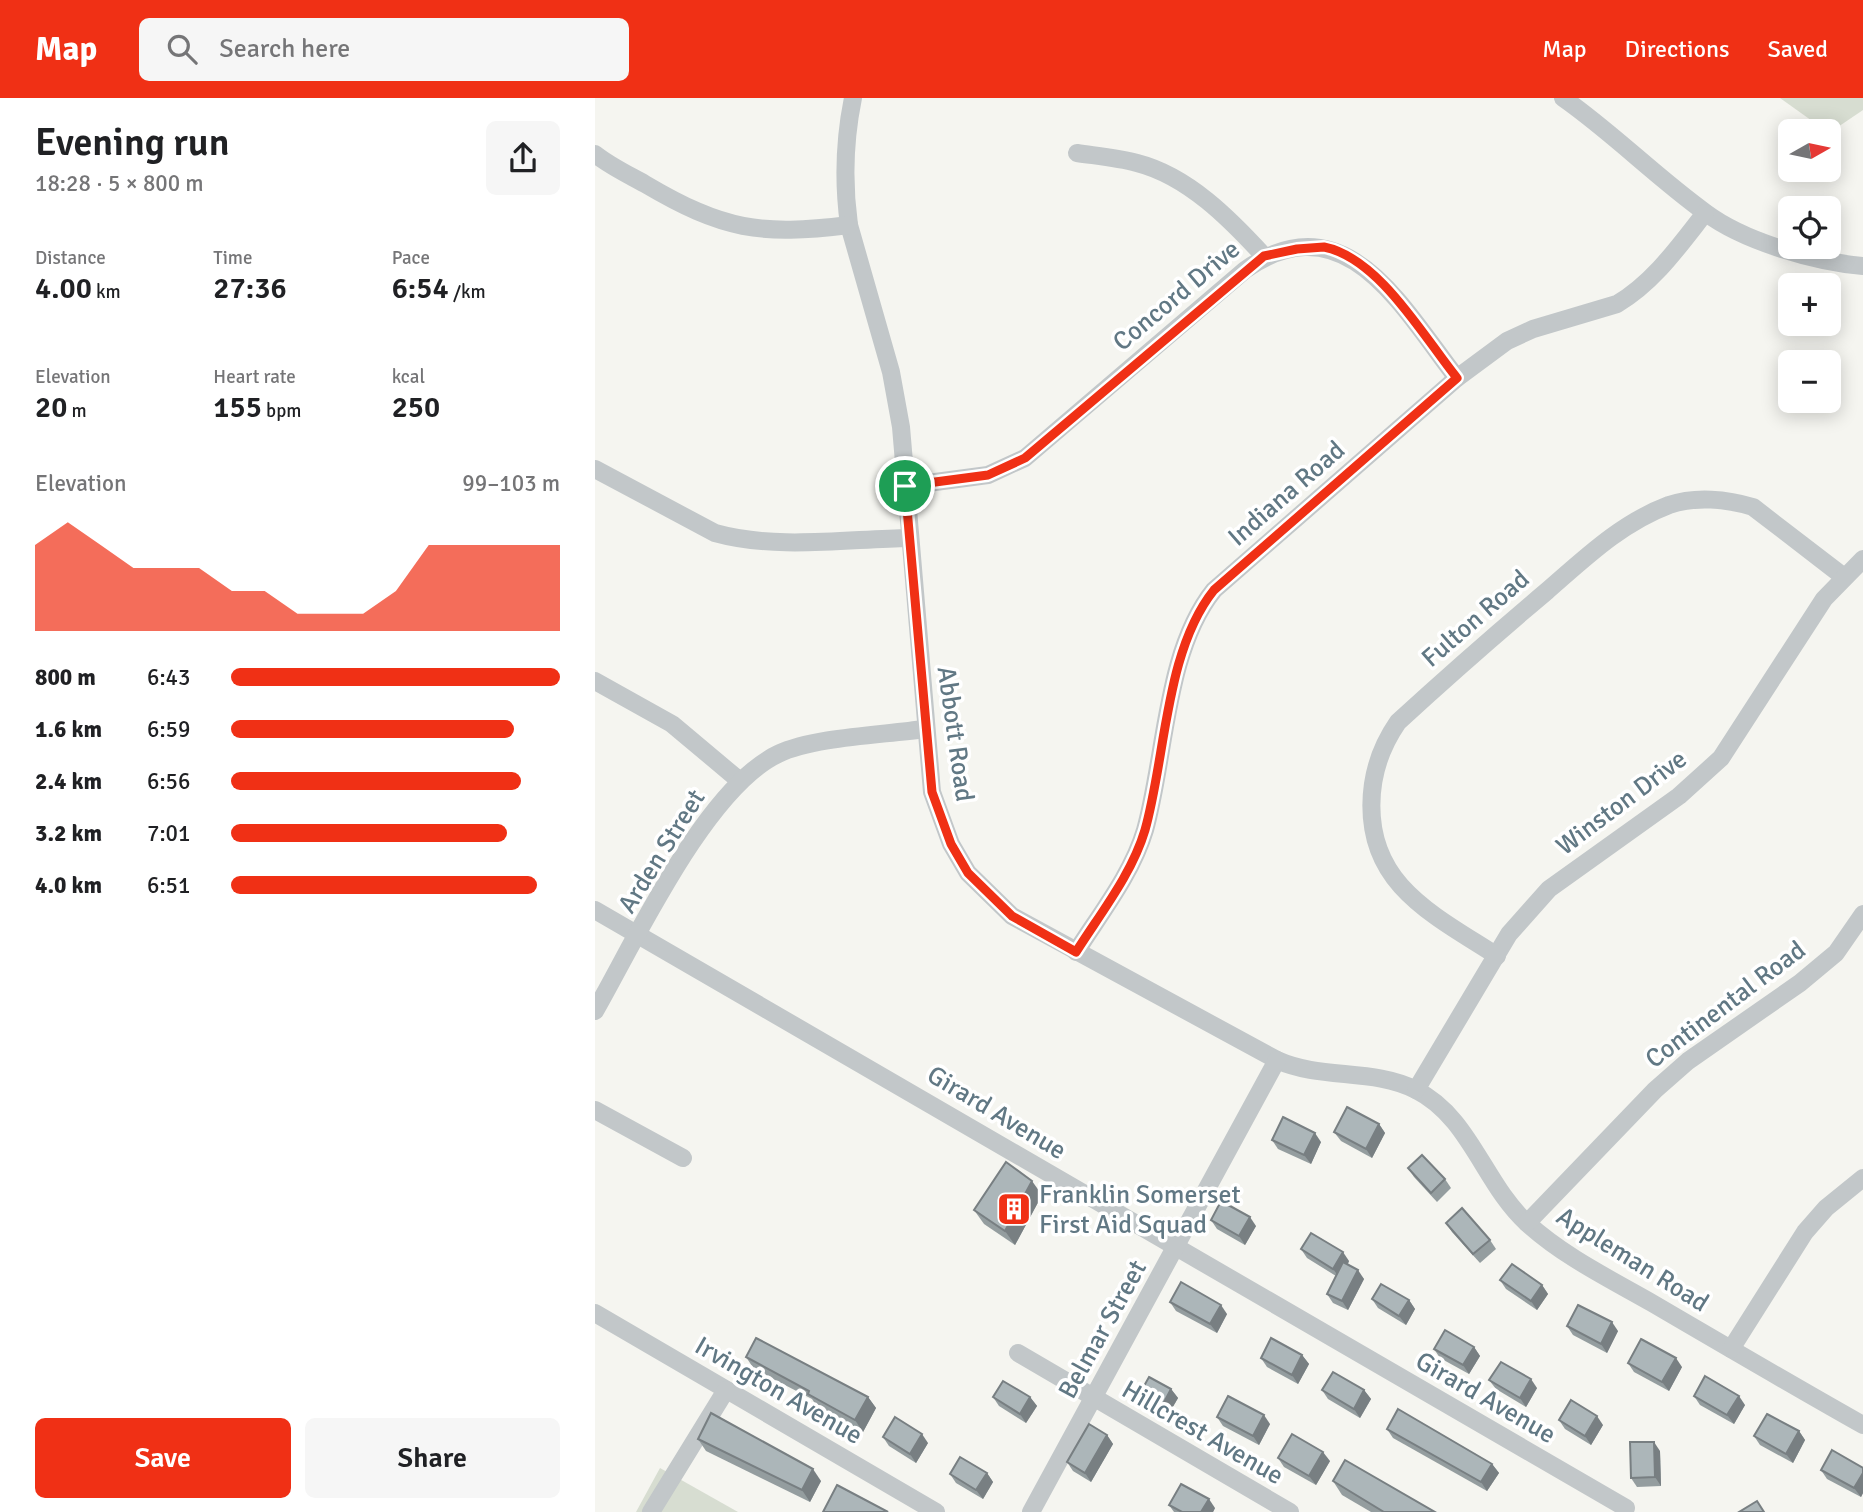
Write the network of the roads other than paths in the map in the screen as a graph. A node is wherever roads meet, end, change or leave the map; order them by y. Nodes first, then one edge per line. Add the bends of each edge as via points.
1 (853, 98) edge
2 (1563, 98) edge
3 (595, 153) edge
4 (1077, 153) dead end
5 (1705, 213) junction
6 (849, 225) junction
7 (1264, 256) junction
8 (1863, 266) edge
9 (1457, 378) junction
10 (595, 469) edge
11 (905, 486) junction
12 (909, 538) junction
13 (1863, 559) edge
14 (1844, 577) junction
15 (595, 681) edge
16 (924, 729) junction
17 (740, 781) junction
18 (595, 910) edge
19 (1863, 914) edge
20 (639, 935) junction
21 (1076, 952) junction
22 (1497, 956) junction
23 (595, 1011) edge
24 (1277, 1060) junction
25 (1416, 1090) junction
26 (595, 1110) edge
27 (683, 1158) dead end
28 (1863, 1178) edge
29 (1527, 1223) junction
30 (1176, 1248) junction
31 (595, 1313) edge
32 (1731, 1349) junction
33 (1018, 1353) dead end
34 (726, 1390) junction
35 (1094, 1400) junction
36 (1863, 1425) edge
37 (1626, 1508) dead end
38 (651, 1512) edge
39 (936, 1512) edge
40 (1031, 1512) edge
41 (1290, 1512) edge

1 - 6 street, Abbott Road via 844,154
2 - 5 street
3 - 6 street via 679,204 737,227 799,231
4 - 7 street via 1138,163 1167,175 1211,204
5 - 8 street via 1795,255
5 - 9 street, Indiana Road via 1651,279 1630,296 1507,341
6 - 11 street, Abbott Road via 891,372
7 - 9 street, Concord Drive via 1324,247 1365,267
7 - 11 street, Concord Drive via 1025,458 988,475
9 - 21 street, Indiana Road via 1199,608 1174,690 1144,834
10 - 12 street via 732,538
11 - 12 street, Abbott Road
12 - 16 street, Abbott Road
13 - 14 street, Winston Drive
14 - 22 street, Winston Drive via 1824,599 1721,758 1679,796 1549,889 1509,934
14 - 22 street, Fulton Road via 1753,507 1702,499 1671,505 1629,523 1398,722 1386,739 1373,780 1370,815 1383,859 1401,886 1426,908
15 - 17 street via 672,724
16 - 17 street, Arden Street via 802,746 776,754
16 - 21 street, Abbott Road via 932,792 951,844 968,873 1012,916
17 - 20 street, Arden Street via 679,862
18 - 20 street, Girard Avenue
19 - 29 street, Continental Road via 1836,953 1655,1090
20 - 23 street, Arden Street
20 - 30 street, Girard Avenue
21 - 24 street, Abbott Road
22 - 25 street, Winston Drive
24 - 25 street, Abbott Road via 1339,1076 1385,1078
24 - 30 street, Belmar Street
25 - 29 street, Appleman Road via 1451,1116
26 - 27 street
28 - 32 street via 1805,1232
29 - 32 street, Appleman Road via 1578,1260
30 - 35 street, Belmar Street
30 - 37 street, Girard Avenue
31 - 34 street, Irvington Avenue
32 - 36 street, Appleman Road
33 - 35 street, Hillcrest Avenue
34 - 38 street
34 - 39 street, Irvington Avenue
35 - 40 street, Belmar Street
35 - 41 street, Hillcrest Avenue

